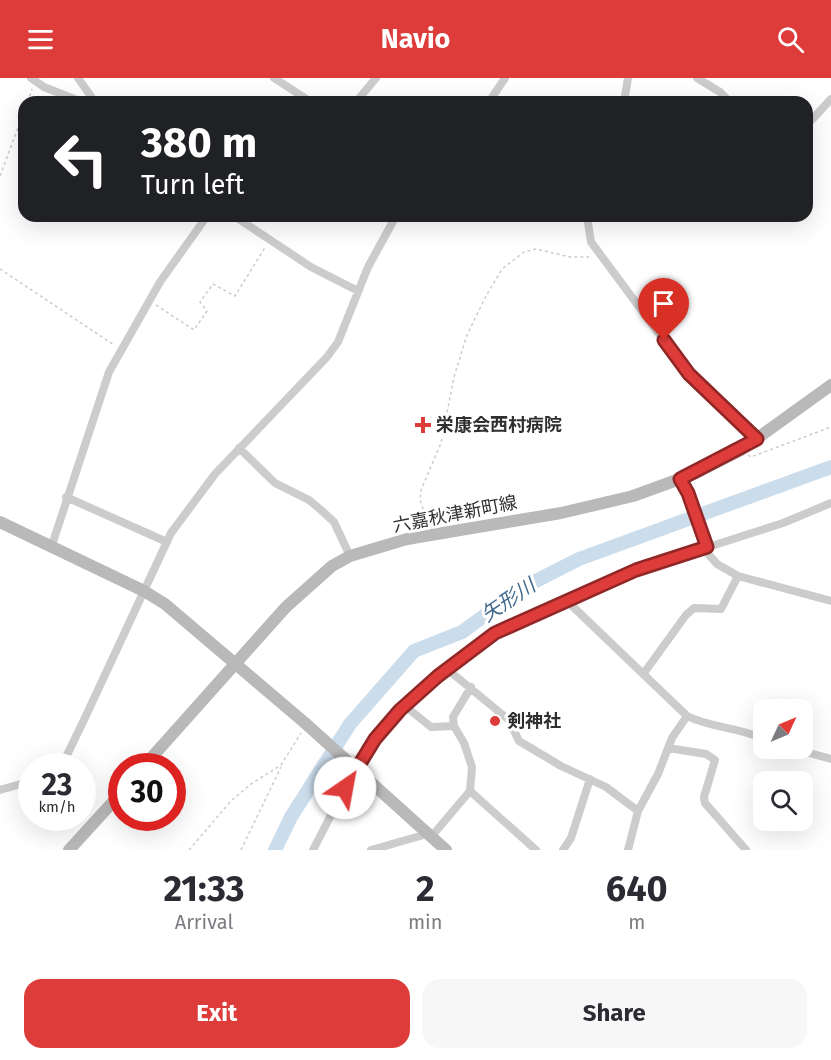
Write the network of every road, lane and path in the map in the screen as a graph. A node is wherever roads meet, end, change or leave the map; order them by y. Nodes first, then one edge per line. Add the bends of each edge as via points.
1 (78, 78) edge
2 (274, 78) edge
3 (376, 78) edge
4 (505, 78) edge
5 (628, 78) edge
6 (697, 78) edge
7 (33, 79) edge
8 (29, 96) edge
9 (69, 96) edge
10 (91, 96) edge
11 (302, 96) edge
12 (361, 96) edge
13 (493, 96) edge
14 (625, 96) edge
15 (724, 96) edge
16 (831, 99) edge
17 (813, 118) edge
18 (18, 128) edge
19 (0, 176) edge
20 (203, 222) edge
21 (243, 222) edge
22 (393, 222) edge
23 (588, 222) edge
24 (269, 240) junction
25 (601, 256) junction
26 (0, 268) edge
27 (358, 291) junction
28 (149, 300) junction
29 (121, 349) junction
30 (831, 386) edge
31 (831, 427) edge
32 (757, 439) junction
33 (239, 448) junction
34 (741, 450) junction
35 (680, 479) junction
36 (66, 497) junction
37 (831, 503) edge
38 (0, 522) edge
39 (432, 535) junction
40 (167, 542) junction
41 (52, 545) junction
42 (707, 547) junction
43 (350, 556) junction
44 (738, 576) junction
45 (144, 591) junction
46 (567, 601) junction
47 (831, 601) edge
48 (236, 664) junction
49 (447, 669) junction
50 (644, 673) junction
51 (471, 687) junction
52 (405, 706) junction
53 (687, 716) junction
54 (305, 723) junction
55 (454, 726) junction
56 (753, 734) edge
57 (668, 748) junction
58 (68, 753) edge
59 (156, 753) edge
60 (813, 754) edge
61 (831, 759) edge
62 (281, 765) junction
63 (357, 770) junction
64 (590, 779) junction
65 (18, 785) edge
66 (0, 790) edge
67 (470, 792) junction
68 (108, 807) edge
69 (638, 812) junction
70 (429, 835) junction
71 (69, 850) edge
72 (189, 850) edge
73 (241, 850) edge
74 (313, 850) edge
75 (371, 850) edge
76 (446, 850) edge
77 (536, 850) edge
78 (563, 850) edge
79 (628, 850) edge
80 (746, 850) edge

1 - 10 street
2 - 11 street
3 - 12 street
4 - 13 street
5 - 14 street
6 - 15 street
7 - 8 path
7 - 9 street
16 - 17 street
18 - 19 path
20 - 28 street
21 - 24 street
22 - 27 street
23 - 25 street via 591,240
24 - 27 street
24 - 28 path via 235,296 213,284 200,303 207,311 194,330
25 - 32 street via 689,374
25 - 39 path via 570,257 537,249 525,252 502,269 467,335 441,443 421,490 420,500
26 - 29 path
27 - 33 street via 338,342 327,357
28 - 29 street
29 - 36 street via 109,372
30 - 32 main road, 六嘉秋津新町線
31 - 34 path via 751,458
32 - 34 main road, 六嘉秋津新町線
33 - 40 street via 198,494
33 - 43 street via 275,483 309,500 334,522
34 - 35 main road, 六嘉秋津新町線
35 - 39 main road, 六嘉秋津新町線 via 633,496 561,513
35 - 42 street
36 - 40 street
36 - 41 street
37 - 42 street
38 - 41 main road
39 - 43 main road, 六嘉秋津新町線
40 - 45 street
41 - 45 main road
42 - 44 street via 717,564
42 - 46 street via 636,570
43 - 48 main road, 六嘉秋津新町線 via 320,575 286,607
44 - 47 street
44 - 50 street via 721,609 694,608
45 - 48 main road
45 - 58 street
46 - 49 street via 495,633
46 - 50 street
48 - 54 main road
48 - 59 main road, 六嘉秋津新町線
49 - 51 street
49 - 52 street
50 - 53 street
51 - 55 street via 453,717
51 - 64 street via 509,720 519,741
52 - 55 street via 430,727
52 - 63 street via 375,739
53 - 56 street
53 - 57 street
54 - 62 path
54 - 63 main road
55 - 67 street via 472,767
57 - 69 street
57 - 80 street via 706,754 715,760 705,802
60 - 61 street
62 - 72 path via 237,795
62 - 73 path
63 - 70 main road
63 - 74 street
64 - 69 street
64 - 78 street
65 - 66 street
67 - 70 street
67 - 77 street
68 - 71 main road
69 - 79 street
70 - 75 street
70 - 76 main road

